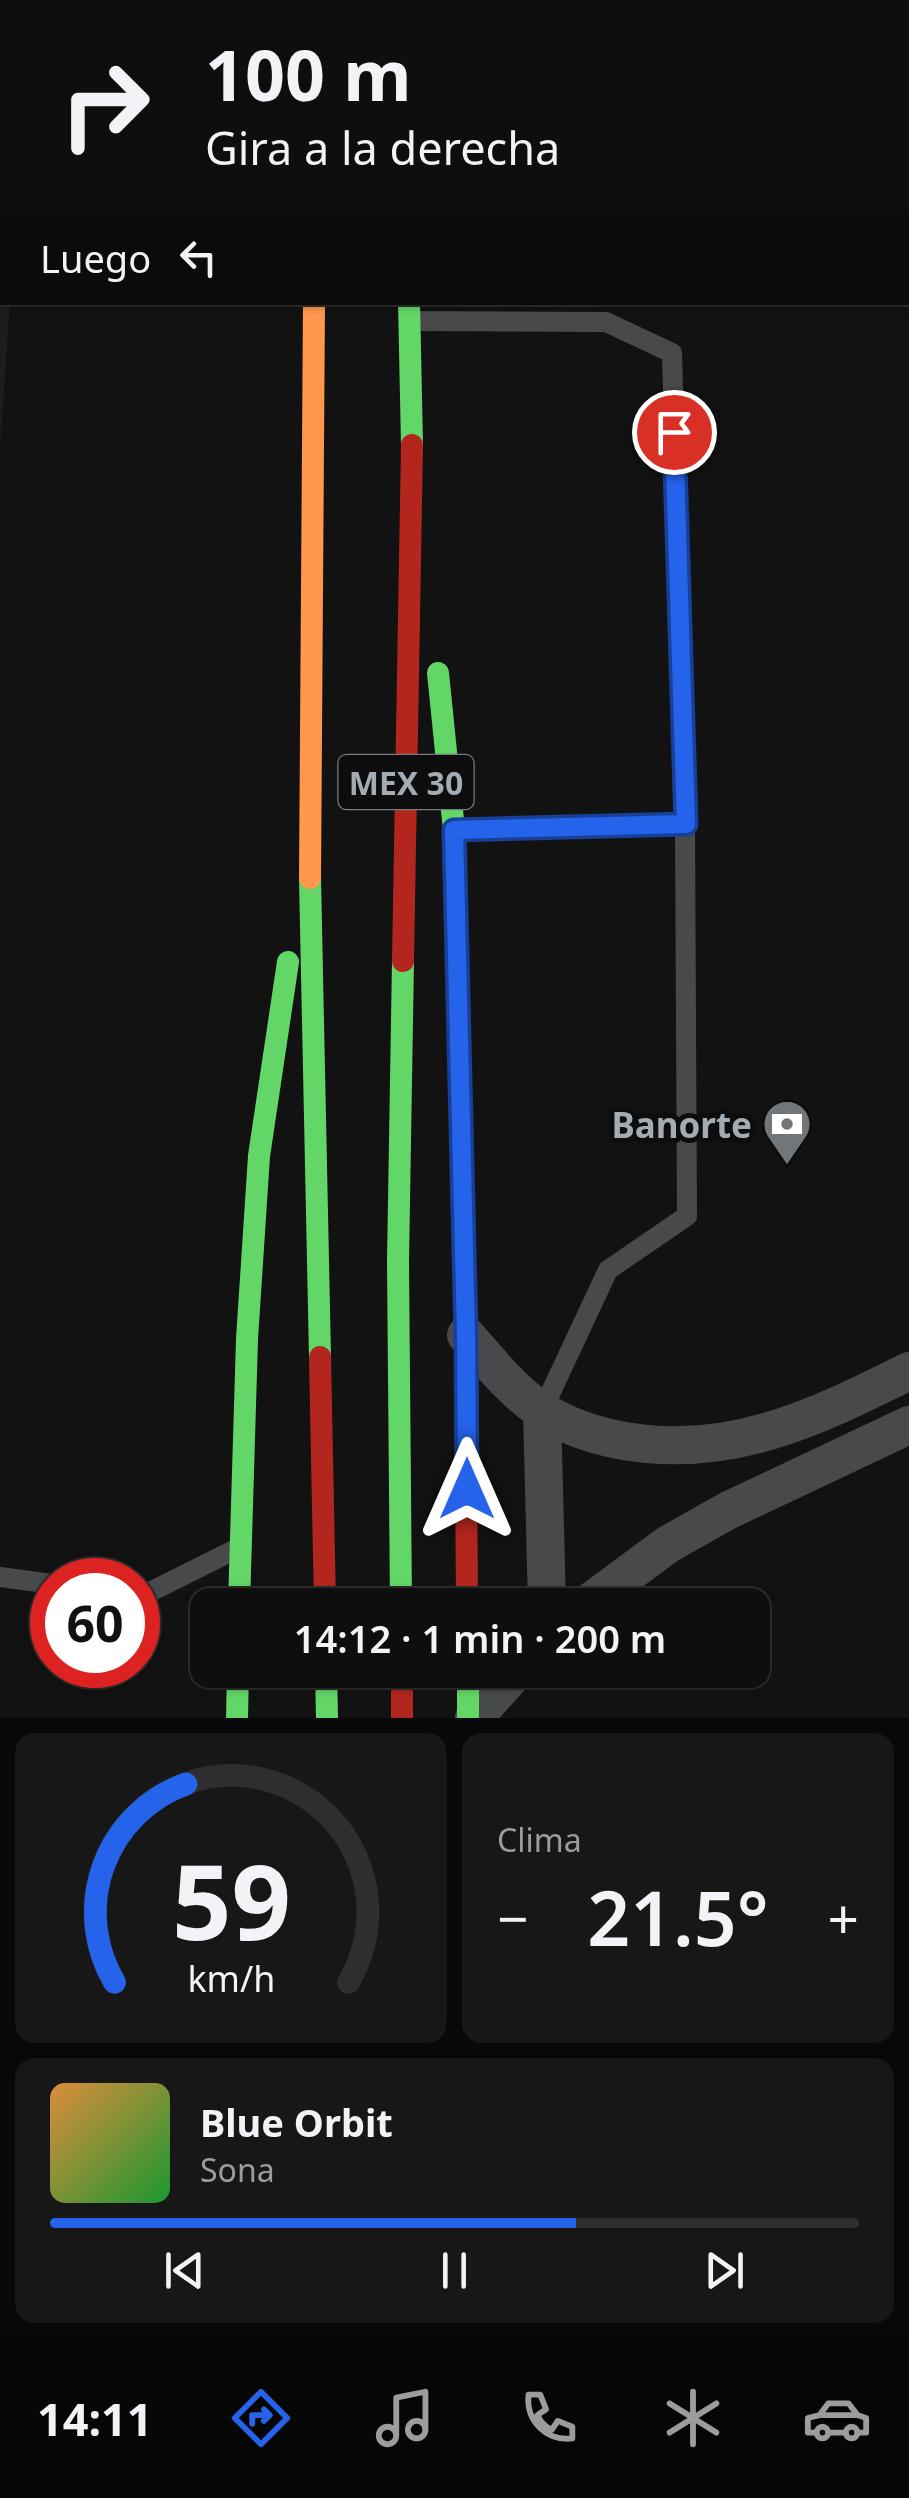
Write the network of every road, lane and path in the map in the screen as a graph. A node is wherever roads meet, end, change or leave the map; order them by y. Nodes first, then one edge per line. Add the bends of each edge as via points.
1 (314, 305) edge
2 (409, 312) edge
3 (412, 416) junction
4 (432, 613) dead end
5 (436, 652) dead end
6 (686, 824) junction
7 (454, 830) junction
8 (310, 866) junction
9 (466, 1335) junction
10 (909, 1370) edge
11 (542, 1411) junction
12 (909, 1425) edge
13 (240, 1547) junction
14 (2, 1578) edge
15 (30, 1581) edge
16 (160, 1587) edge
17 (239, 1588) edge
18 (325, 1588) edge
19 (401, 1588) edge
20 (468, 1588) edge
21 (546, 1588) edge
22 (609, 1588) edge
23 (238, 1688) edge
24 (326, 1688) edge
25 (402, 1688) edge
26 (469, 1688) edge
27 (500, 1688) edge
28 (238, 1718) edge
29 (326, 1718) edge
30 (402, 1718) edge
31 (471, 1718) edge

1 - 8 main road, MEX 30
2 - 3 main road, MEX 30
2 - 6 lane via 606,322 672,353
3 - 4 main road
3 - 19 main road, MEX 30 via 398,1262
5 - 7 main road
6 - 7 lane
6 - 11 lane via 686,1216 608,1270
7 - 9 main road
8 - 13 main road via 282,984 258,1156
8 - 18 main road, MEX 30
9 - 11 street
9 - 20 main road
10 - 11 street via 818,1415 716,1445 627,1442
11 - 21 street
12 - 22 street via 727,1510
13 - 16 lane
13 - 17 main road
14 - 15 lane
23 - 28 main road
24 - 29 main road
25 - 30 main road
26 - 31 main road
27 - 31 street

